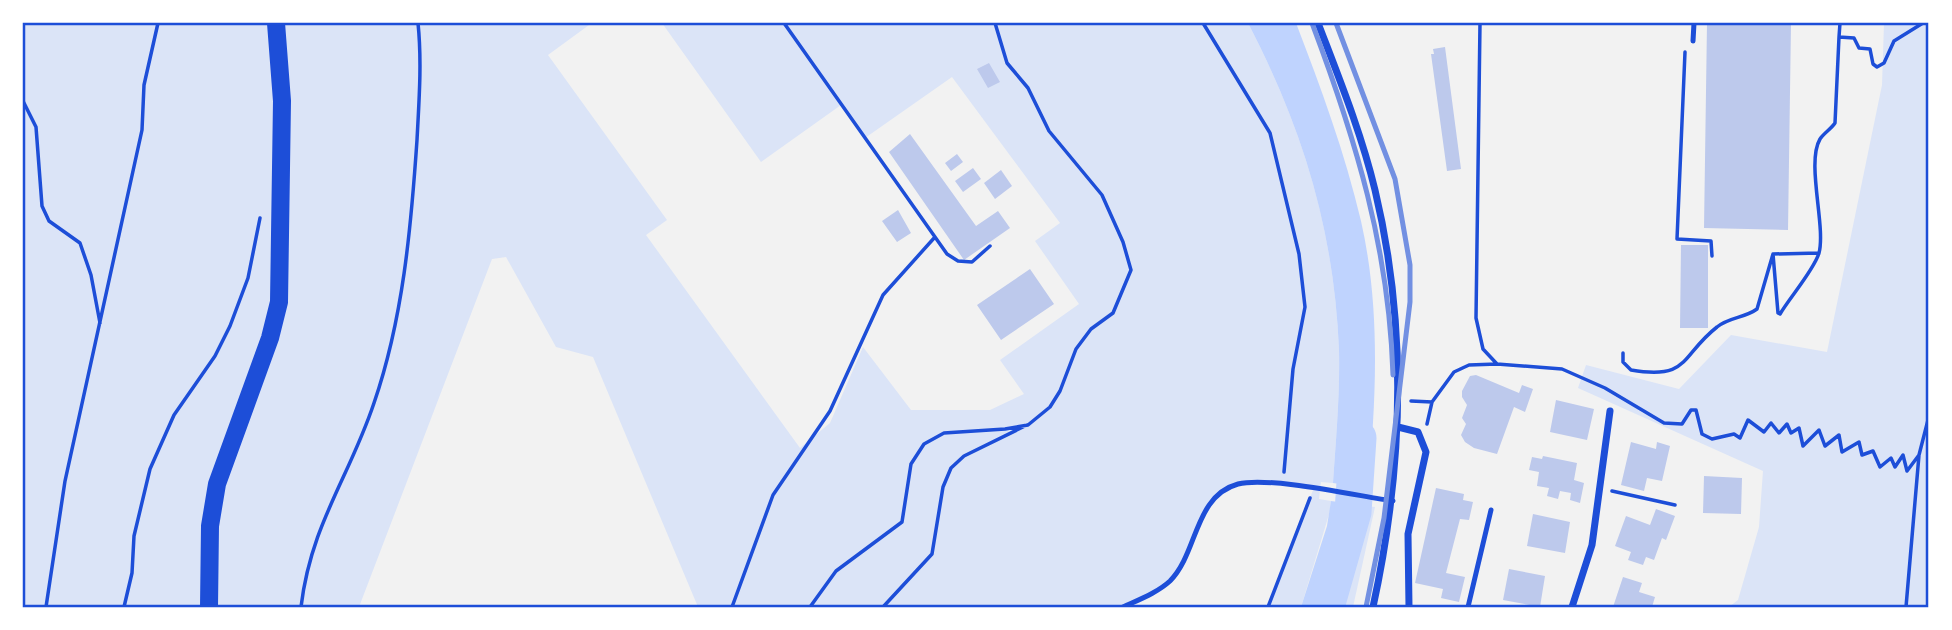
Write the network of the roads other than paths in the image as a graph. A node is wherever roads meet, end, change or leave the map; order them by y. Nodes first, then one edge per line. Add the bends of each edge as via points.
1 (276, 23) edge
2 (1318, 23) edge
3 (1694, 23) edge
4 (1693, 41) road end
5 (1610, 411) dead end
6 (1398, 427) junction
7 (1392, 501) junction
8 (1492, 510) dead end
9 (209, 607) edge
10 (1123, 607) edge
11 (1373, 607) edge
12 (1409, 607) edge
13 (1468, 607) edge
14 (1572, 607) edge

1 - 9 main road via 282,100 279,302 217,484
2 - 6 street via 1361,140 1383,228 1395,324
3 - 4 lane
5 - 14 street via 1590,555
6 - 7 street
6 - 12 street via 1420,435 1426,452 1408,534
7 - 10 lane via 1282,485 1237,484 1212,500 1169,582
7 - 11 street
8 - 13 lane

